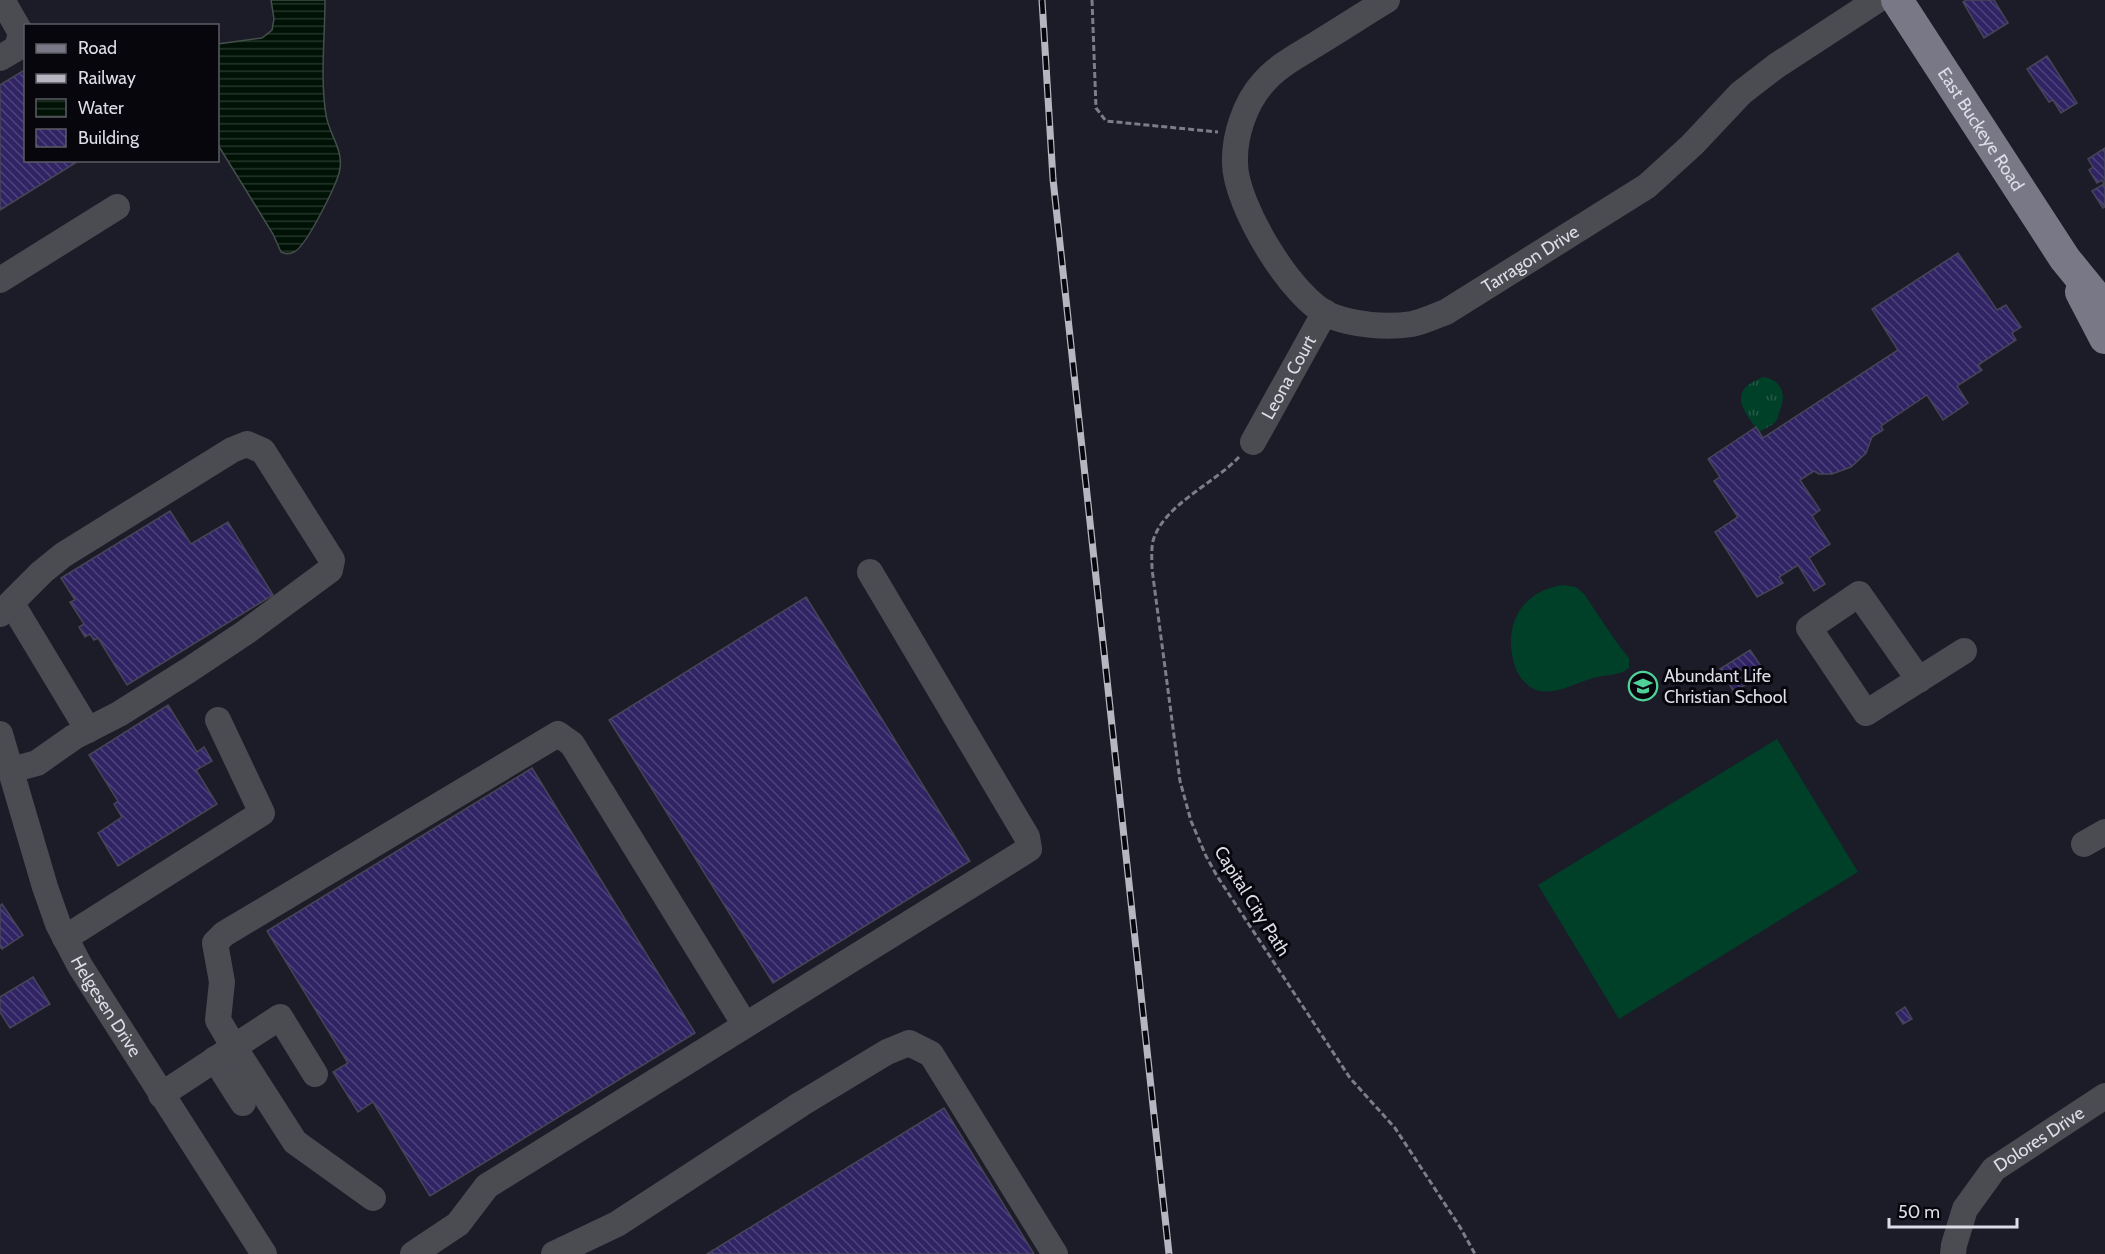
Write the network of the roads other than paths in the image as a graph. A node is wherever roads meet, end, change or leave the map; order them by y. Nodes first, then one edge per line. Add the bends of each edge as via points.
1 (2, 0) edge
2 (1387, 0) edge
3 (1877, 0) edge
4 (1897, 0) edge
5 (0, 58) edge
6 (117, 207) dead end
7 (2065, 259) junction
8 (0, 280) edge
9 (2105, 308) edge
10 (1324, 312) junction
11 (2105, 338) edge
12 (1253, 442) road end
13 (870, 573) dead end
14 (6, 609) edge
15 (1964, 651) dead end
16 (1919, 680) junction
17 (218, 720) dead end
18 (87, 730) junction
19 (0, 734) edge
20 (11, 770) junction
21 (65, 938) junction
22 (745, 1025) junction
23 (224, 1053) junction
24 (315, 1074) dead end
25 (161, 1095) junction
26 (2105, 1096) edge
27 (243, 1103) dead end
28 (373, 1198) dead end
29 (264, 1254) edge
30 (413, 1254) edge
31 (554, 1254) edge
32 (1055, 1254) edge
33 (1953, 1254) edge

1 - 5 street via 21,33 17,48
2 - 10 street, Tarragon Drive via 1287,62 1262,83 1238,134 1234,164 1244,201 1273,258 1298,289
3 - 10 street, Tarragon Drive via 1741,93 1647,186 1446,312 1413,324 1389,326 1351,321
4 - 7 main road, East Buckeye Road
6 - 8 street
7 - 9 main road, East Buckeye Road
7 - 11 main road, East Buckeye Road
10 - 12 street, Leona Court
13 - 22 street via 1027,837 1029,849
14 - 18 street
14 - 18 street via 63,555 232,450 247,444 263,450 332,560 330,570 246,632 139,702
15 - 16 street
16 - 16 street via 1866,713 1809,628 1859,594
17 - 21 street via 262,813
18 - 20 street via 37,763
19 - 20 street, Helgesen Drive
20 - 21 street, Helgesen Drive via 45,887
21 - 25 street, Helgesen Drive
22 - 23 street via 572,744 558,734 224,934 216,943 222,981 218,1020
22 - 30 street via 487,1186 458,1224
23 - 24 street via 280,1017
23 - 25 street
23 - 27 street
23 - 28 street via 295,1142
25 - 29 street, Helgesen Drive
26 - 33 street, Dolores Drive via 1994,1169 1965,1209
31 - 32 street via 617,1224 801,1104 909,1043 931,1054

